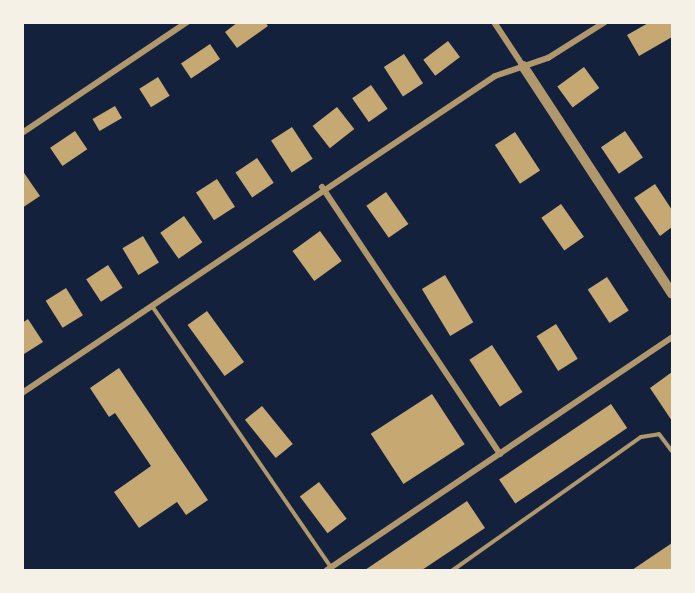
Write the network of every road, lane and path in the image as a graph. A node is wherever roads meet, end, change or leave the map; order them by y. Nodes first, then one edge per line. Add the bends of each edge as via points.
1 (187, 22) edge
2 (494, 22) edge
3 (605, 22) edge
4 (523, 66) junction
5 (22, 133) edge
6 (322, 187) junction
7 (672, 294) edge
8 (151, 305) junction
9 (672, 337) edge
10 (22, 393) edge
11 (672, 451) edge
12 (500, 454) junction
13 (329, 569) edge
14 (453, 570) edge

1 - 5 street
2 - 4 street
3 - 4 street via 548,58
4 - 6 street via 495,76
4 - 7 street
6 - 8 street
6 - 12 street
8 - 10 street
8 - 13 lane
9 - 12 street
11 - 14 lane via 659,434 642,437
12 - 13 street

